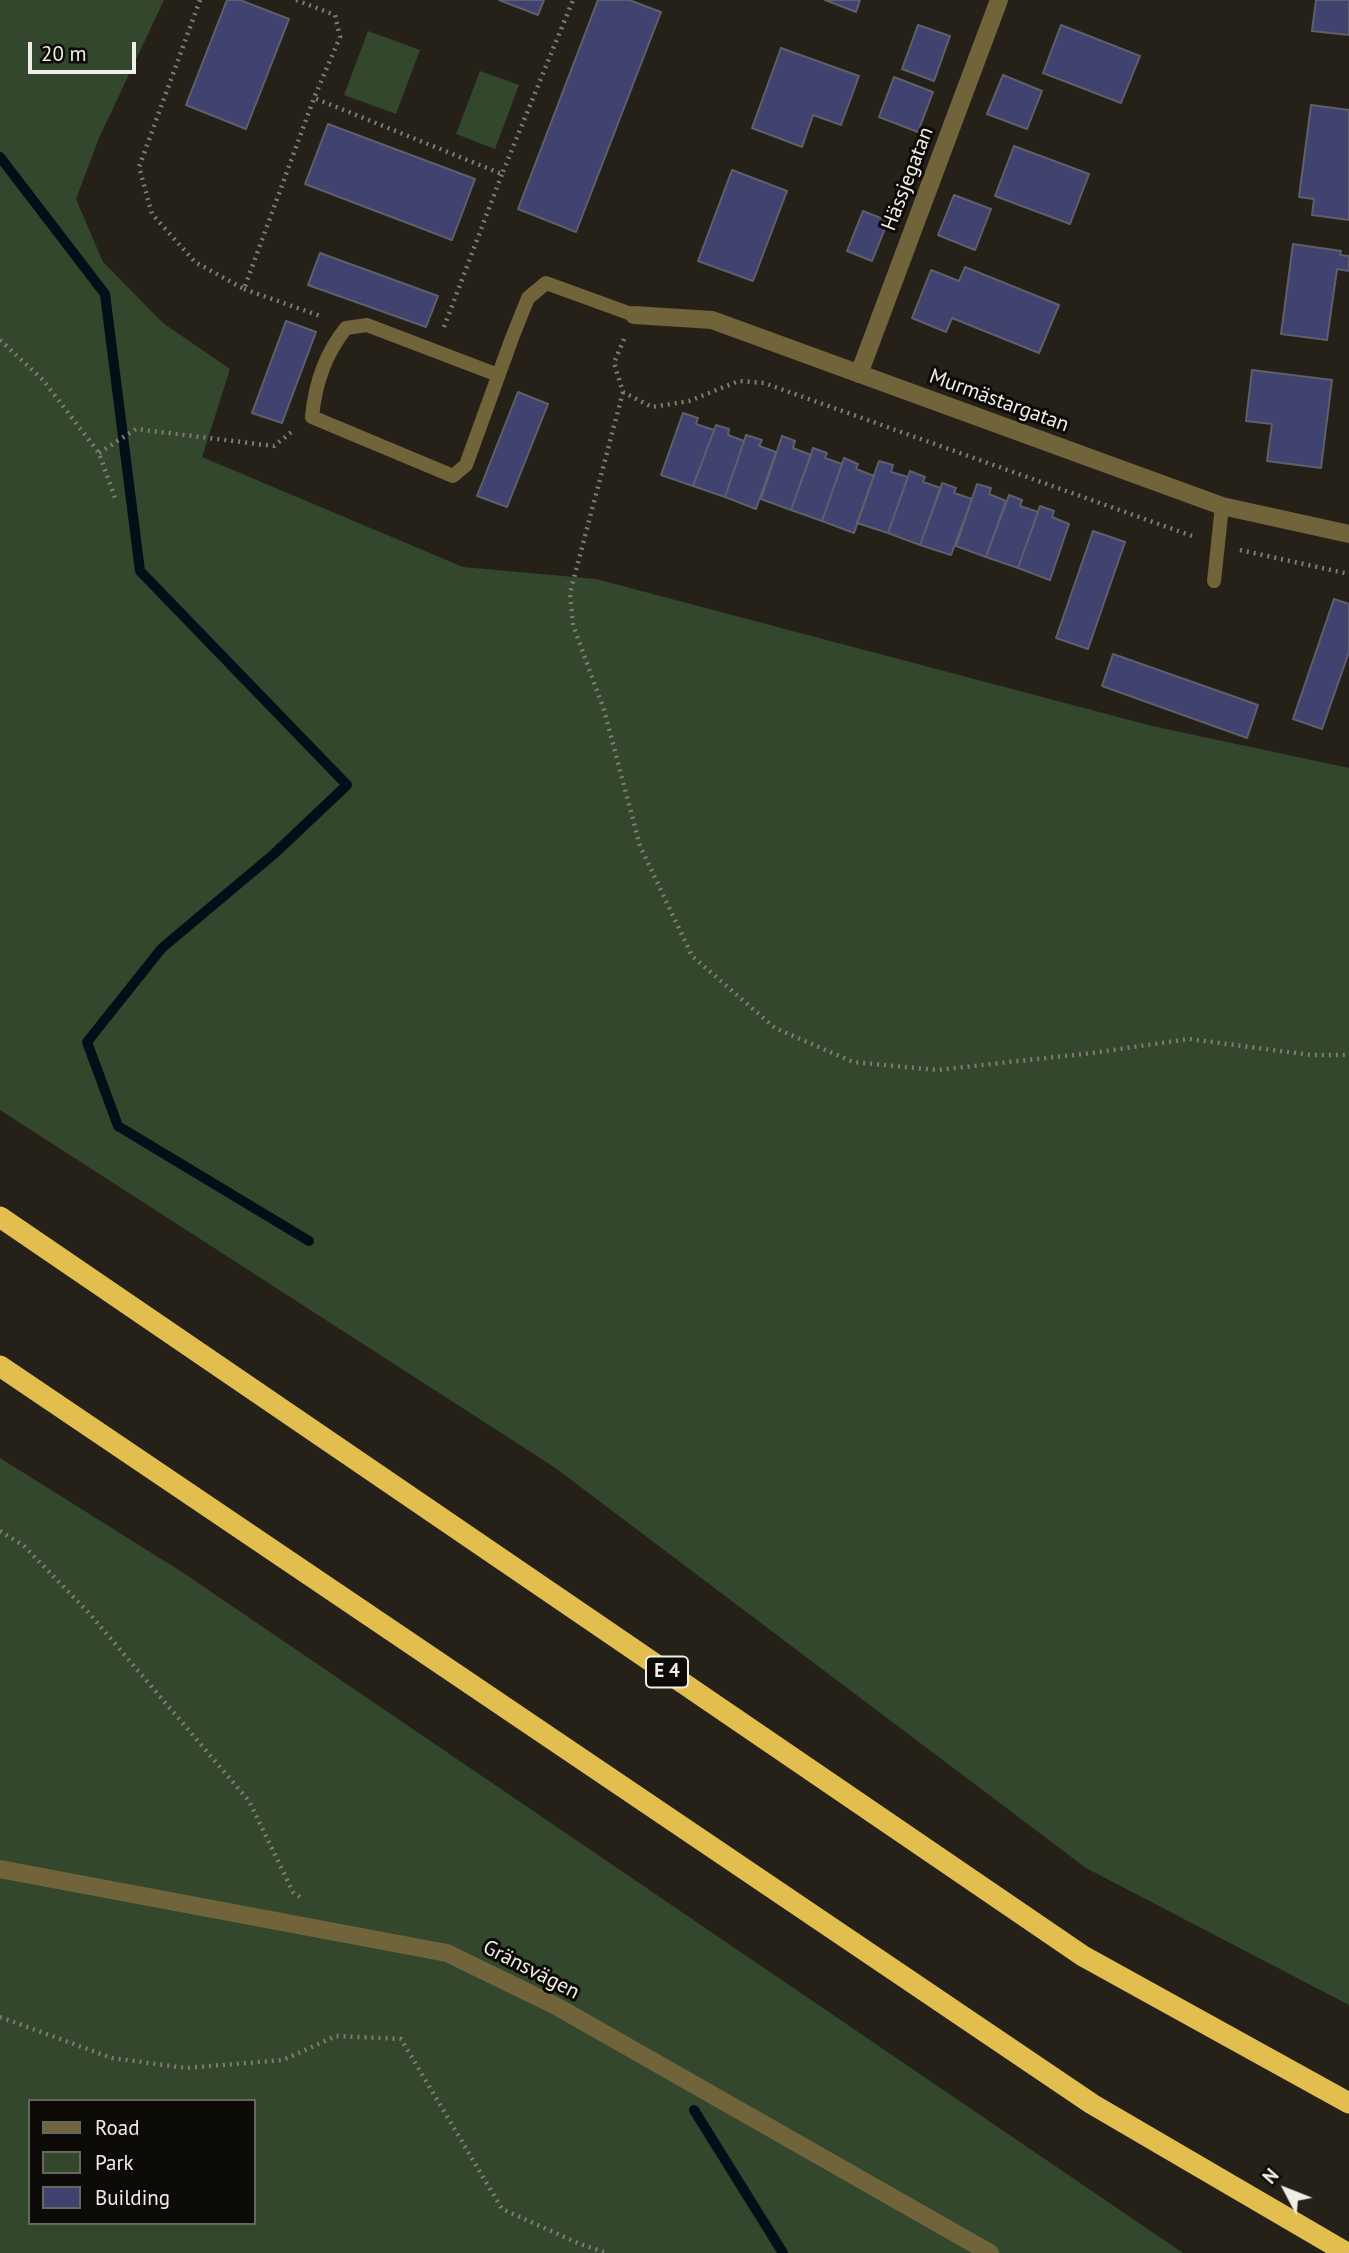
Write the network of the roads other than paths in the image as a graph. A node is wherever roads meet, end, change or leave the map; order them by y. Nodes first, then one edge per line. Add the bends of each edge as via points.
1 (999, 0) edge
2 (634, 316) joint
3 (859, 374) junction
4 (498, 375) junction
5 (1222, 506) junction
6 (1349, 534) edge
7 (1214, 581) dead end
8 (0, 1216) edge
9 (0, 1366) edge
10 (0, 1869) edge
11 (1349, 2103) edge
12 (990, 2253) edge
13 (1347, 2253) edge

1 - 3 street, Hässjegatan
2 - 3 street, Murmästargatan via 712,320
2 - 4 lane via 546,283 528,298
3 - 5 street, Murmästargatan
4 - 4 lane via 367,325 346,328 332,346 314,393 312,417 453,476 466,465
5 - 6 street, Murmästargatan
5 - 7 lane
8 - 11 highway, E 4 via 1083,1956
9 - 13 highway via 1092,2104
10 - 12 street, Gränsvägen via 447,1953 556,2006

